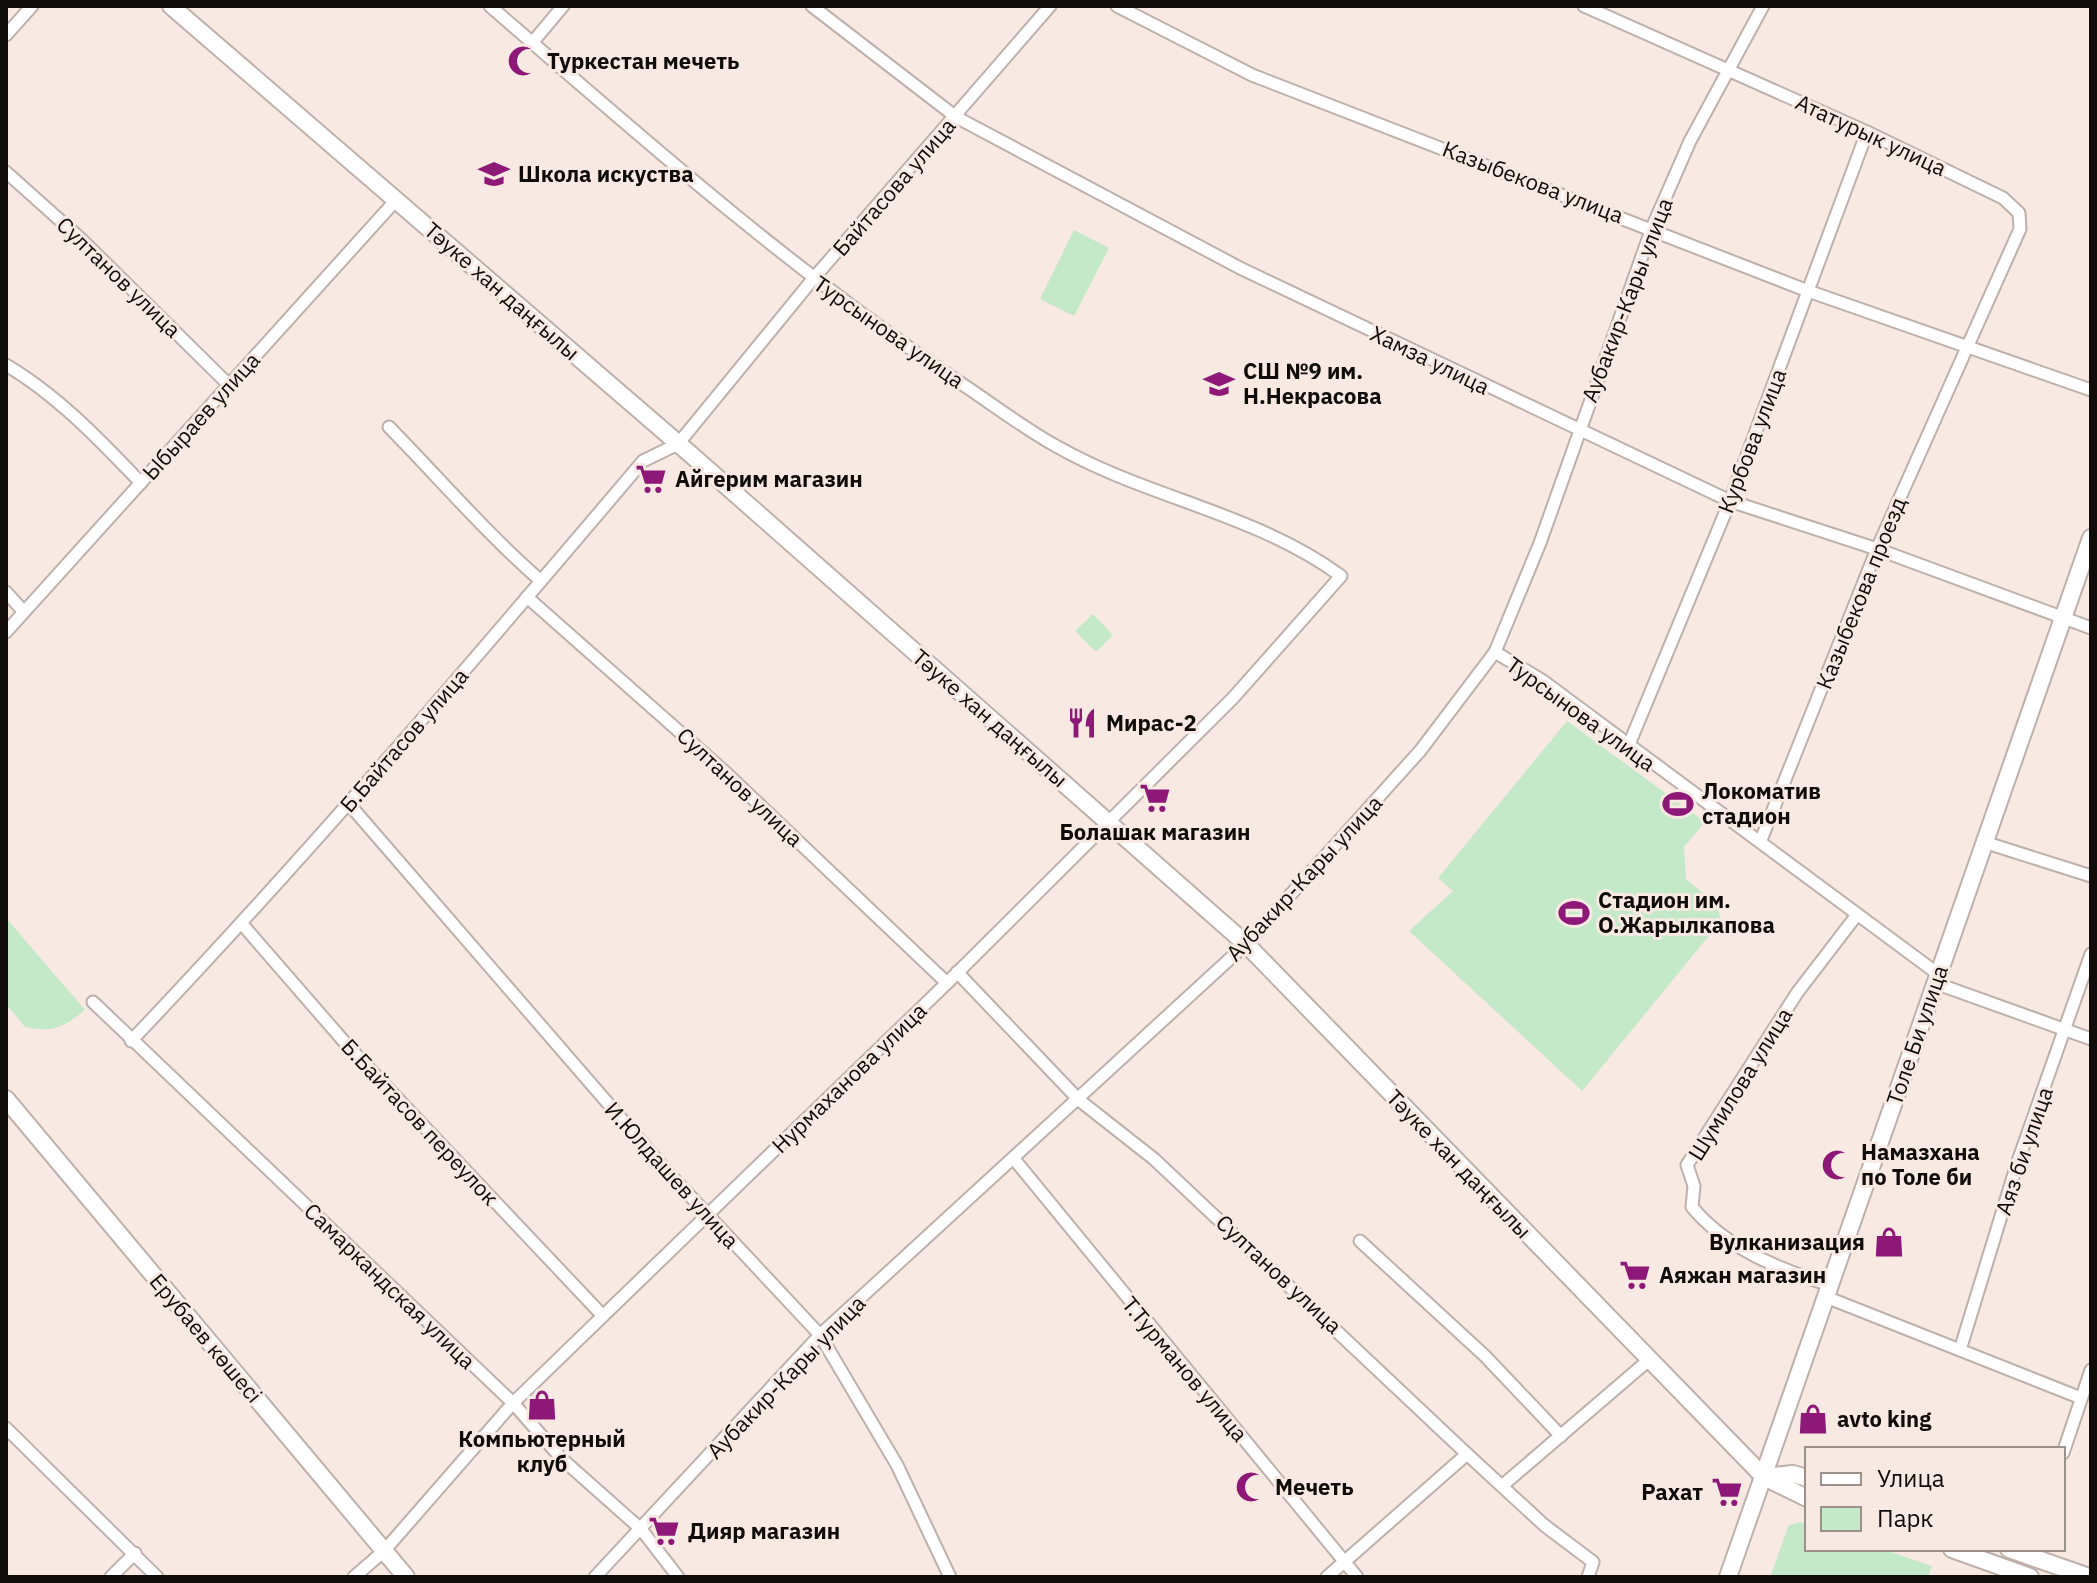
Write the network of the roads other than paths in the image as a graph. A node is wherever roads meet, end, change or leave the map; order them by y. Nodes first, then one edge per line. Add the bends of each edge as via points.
1 (32, 6) edge
2 (171, 6) edge
3 (490, 6) edge
4 (563, 6) edge
5 (812, 6) edge
6 (1050, 6) edge
7 (1117, 6) edge
8 (1584, 6) edge
9 (1763, 6) edge
10 (6, 35) edge
11 (532, 43) junction
12 (1730, 70) junction
13 (956, 117) junction
14 (1867, 132) junction
15 (6, 172) edge
16 (397, 199) junction
17 (1652, 228) junction
18 (813, 279) junction
19 (1808, 291) junction
20 (1969, 350) junction
21 (6, 365) edge
22 (229, 385) junction
23 (2091, 390) edge
24 (389, 427) dead end
25 (1577, 431) junction
26 (678, 444) junction
27 (141, 483) junction
28 (1730, 501) junction
29 (2091, 538) edge
30 (1877, 549) junction
31 (1341, 576) joint
32 (541, 581) junction
33 (6, 592) edge
34 (527, 597) junction
35 (24, 612) junction
36 (2061, 618) junction
37 (2091, 628) edge
38 (6, 632) edge
39 (1495, 652) junction
40 (1628, 747) junction
41 (349, 804) junction
42 (1109, 823) junction
43 (1761, 840) junction
44 (1987, 843) junction
45 (2091, 876) edge
46 (1856, 916) junction
47 (242, 924) junction
48 (1246, 944) junction
49 (2091, 954) edge
50 (957, 972) junction
51 (1936, 979) junction
52 (947, 983) junction
53 (93, 1002) dead end
54 (2068, 1028) junction
55 (2091, 1039) edge
56 (131, 1041) junction
57 (6, 1099) edge
58 (1079, 1100) junction
59 (1014, 1159) junction
60 (708, 1215) junction
61 (1360, 1241) dead end
62 (1828, 1291) junction
63 (603, 1316) junction
64 (820, 1335) junction
65 (1960, 1350) junction
66 (1650, 1359) junction
67 (2091, 1370) edge
68 (2081, 1398) junction
69 (513, 1403) junction
70 (6, 1428) edge
71 (1561, 1436) junction
72 (2065, 1447) edge
73 (1467, 1454) junction
74 (1764, 1477) junction
75 (1805, 1477) edge
76 (1503, 1485) junction
77 (1805, 1497) edge
78 (641, 1529) junction
79 (384, 1551) junction
80 (1958, 1551) edge
81 (2030, 1552) edge
82 (135, 1553) junction
83 (1346, 1560) junction
84 (2027, 1576) edge
85 (111, 1577) edge
86 (157, 1577) edge
87 (354, 1577) edge
88 (406, 1577) edge
89 (595, 1577) edge
90 (678, 1577) edge
91 (950, 1577) edge
92 (1327, 1577) edge
93 (1357, 1577) edge
94 (1588, 1577) edge
95 (1728, 1577) edge
96 (2089, 1577) edge

1 - 10 street
2 - 16 street, Тәуке хан даңғылы
3 - 11 street, Турсынова улица
4 - 11 street
5 - 13 street, Хамза улица
6 - 13 street, Байтасова улица
7 - 17 street, Казыбекова улица via 1252,75
8 - 12 street, Ататурык улица
9 - 12 street, Аубакир-Кары улица
11 - 18 street, Турсынова улица
12 - 14 street, Ататурык улица
12 - 17 street, Аубакир-Кары улица via 1690,141
13 - 18 street, Байтасова улица
13 - 25 street, Хамза улица via 1240,268
14 - 19 street, Курбова улица
14 - 20 street, Ататурык улица via 2003,198 2019,213 2020,229
15 - 22 street, Султанов улица
16 - 22 street, Ыбыраев улица
16 - 26 street, Тәуке хан даңғылы
17 - 19 street, Казыбекова улица
17 - 25 street, Аубакир-Кары улица
18 - 26 street, Байтасова улица
18 - 31 street, Турсынова улица via 1057,447 1260,530
19 - 20 street, Казыбекова улица
19 - 28 street, Курбова улица
20 - 23 street, Казыбекова улица
20 - 30 street, Казыбекова проезд
21 - 27 street via 82,423
22 - 27 street, Ыбыраев улица
24 - 32 street via 495,542
25 - 28 street, Хамза улица
25 - 39 street, Аубакир-Кары улица via 1540,543
26 - 32 street, Б.Байтасов улица via 643,461
26 - 42 street, Тәуке хан даңғылы
27 - 35 street, Ыбыраев улица
28 - 30 street, Хамза улица
28 - 40 street, Курбова улица
29 - 36 street, Толе Би улица
30 - 36 street, Хамза улица
30 - 43 street, Казыбекова проезд
31 - 42 street, Нурмаханова улица via 1233,698
32 - 34 street, Б.Байтасов улица
33 - 35 street
34 - 41 street, Б.Байтасов улица
34 - 52 street, Султанов улица via 725,772
35 - 38 street, Ыбыраев улица
36 - 37 street, Хамза улица
36 - 44 street, Толе Би улица
39 - 40 street, Турсынова улица via 1543,681
39 - 48 street, Аубакир-Кары улица via 1420,751
40 - 43 street, Турсынова улица
41 - 47 street, Б.Байтасов улица
41 - 60 street, И.Юлдашев улица
42 - 48 street, Тәуке хан даңғылы
42 - 50 street, Нурмаханова улица
43 - 46 street, Турсынова улица
44 - 45 street
44 - 51 street, Толе Би улица
46 - 51 street, Турсынова улица
46 - 62 street, Шумилова улица via 1797,993 1687,1165 1694,1186 1692,1207 1707,1225 1757,1257
47 - 56 street, Б.Байтасов улица
47 - 63 street, Б.Байтасов переулок via 347,1045
48 - 58 street, Аубакир-Кары улица
48 - 66 street, Тәуке хан даңғылы
49 - 54 street, Аяз би улица
50 - 52 street, Нурмаханова улица
50 - 58 street, Султанов улица
51 - 54 street, Турсынова улица
51 - 62 street, Толе Би улица
52 - 60 street, Нурмаханова улица
53 - 56 street, Самаркандская улица
54 - 55 street, Турсынова улица
54 - 65 street, Аяз би улица via 2017,1164
56 - 69 street, Самаркандская улица
57 - 79 street, Ерубаев көшесі
58 - 59 street, Аубакир-Кары улица
58 - 73 street, Султанов улица via 1154,1159
59 - 64 street, Аубакир-Кары улица
59 - 83 street, Т.Турманов улица
60 - 63 street, Нурмаханова улица
60 - 64 street, И.Юлдашев улица
61 - 71 street via 1485,1356
62 - 65 street, Шумилова улица
62 - 74 street, Толе Би улица
63 - 69 street, Нурмаханова улица
64 - 78 street, Аубакир-Кары улица
64 - 91 street, И.Юлдашев улица via 897,1465
65 - 68 street, Шумилова улица
66 - 71 street
66 - 74 street, Тәуке хан даңғылы
67 - 68 street
68 - 72 street
69 - 78 street, Самаркандская улица via 562,1459
69 - 79 street, Нурмаханова улица
70 - 82 street
71 - 76 street
73 - 76 street, Султанов улица
73 - 83 street
74 - 75 street
74 - 77 street, Тәуке хан даңғылы
74 - 95 street, Толе Би улица
76 - 94 street, Султанов улица via 1593,1562
78 - 89 street, Аубакир-Кары улица
78 - 90 street, Самаркандская улица
79 - 87 street, Нурмаханова улица
79 - 88 street, Ерубаев көшесі
80 - 84 street
81 - 84 street
81 - 96 street
82 - 85 street
82 - 86 street
83 - 92 street
83 - 93 street, Т.Турманов улица

